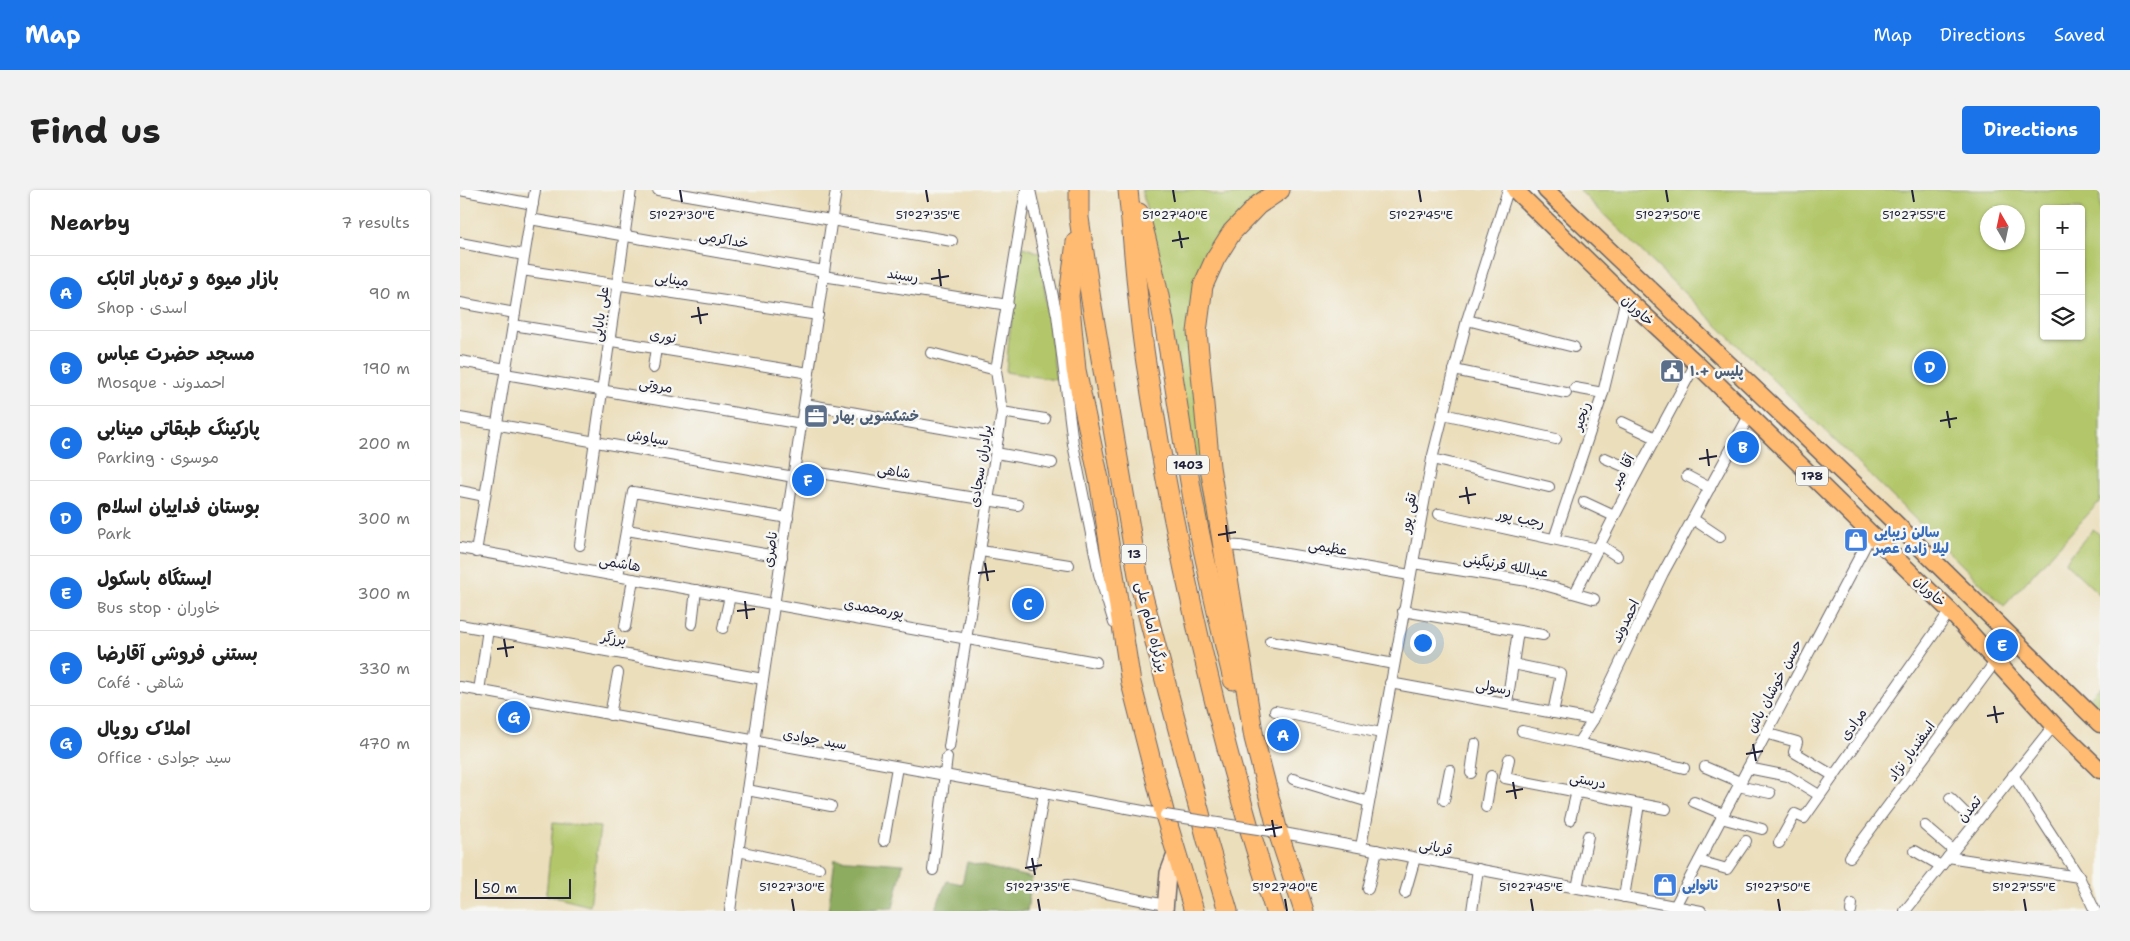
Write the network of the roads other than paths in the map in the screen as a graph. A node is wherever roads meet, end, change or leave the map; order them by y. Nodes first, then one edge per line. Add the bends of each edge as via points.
1 (460, 190) edge
2 (535, 190) edge
3 (631, 190) edge
4 (658, 190) edge
5 (836, 190) edge
6 (1026, 190) edge
7 (1030, 190) edge
8 (1073, 190) edge
9 (1079, 190) edge
10 (1128, 190) edge
11 (1132, 190) edge
12 (1280, 190) edge
13 (1508, 190) edge
14 (1515, 190) edge
15 (1546, 190) edge
16 (532, 204) junction
17 (1079, 218) junction
18 (530, 219) junction
19 (831, 220) junction
20 (625, 236) junction
21 (952, 241) dead end
22 (460, 243) edge
23 (524, 255) junction
24 (522, 270) junction
25 (824, 274) junction
26 (618, 284) junction
27 (1626, 298) junction
28 (460, 303) edge
29 (1008, 305) junction
30 (515, 313) junction
31 (818, 315) junction
32 (1467, 320) junction
33 (513, 325) junction
34 (610, 341) junction
35 (1574, 347) dead end
36 (656, 348) junction
37 (932, 353) dead end
38 (460, 361) edge
39 (1696, 363) junction
40 (653, 368) dead end
41 (996, 370) junction
42 (1454, 370) junction
43 (505, 371) junction
44 (809, 373) junction
45 (603, 390) junction
46 (1603, 393) junction
47 (805, 404) junction
48 (1002, 412) junction
49 (1443, 414) junction
50 (1749, 416) junction
51 (460, 418) edge
52 (1045, 418) dead end
53 (1622, 422) dead end
54 (497, 424) junction
55 (802, 424) junction
56 (998, 438) junction
57 (1656, 438) junction
58 (1556, 439) dead end
59 (596, 442) junction
60 (996, 453) junction
61 (1605, 458) dead end
62 (1432, 459) junction
63 (1052, 463) dead end
64 (1637, 472) junction
65 (795, 473) junction
66 (1687, 476) dead end
67 (1550, 487) dead end
68 (1710, 488) junction
69 (460, 491) edge
70 (485, 496) junction
71 (988, 501) junction
72 (1584, 502) dead end
73 (1018, 505) dead end
74 (1439, 514) dead end
75 (1614, 516) junction
76 (788, 518) junction
77 (1693, 519) junction
78 (627, 530) junction
79 (1872, 533) junction
80 (1720, 537) dead end
81 (1554, 539) junction
82 (580, 545) dead end
83 (1221, 545) junction
84 (1599, 547) junction
85 (460, 548) edge
86 (981, 551) junction
87 (476, 552) junction
88 (1617, 556) dead end
89 (782, 557) junction
90 (1413, 563) junction
91 (1069, 565) dead end
92 (1410, 575) junction
93 (618, 576) junction
94 (633, 579) junction
95 (696, 590) junction
96 (1575, 593) junction
97 (730, 596) junction
98 (1594, 599) dead end
99 (776, 604) junction
100 (1403, 611) junction
101 (1950, 611) junction
102 (692, 624) dead end
103 (460, 625) edge
104 (625, 627) dead end
105 (723, 628) dead end
106 (488, 629) junction
107 (1518, 631) junction
108 (1543, 635) dead end
109 (967, 639) junction
110 (1270, 641) dead end
111 (1096, 662) dead end
112 (1995, 662) junction
113 (1394, 664) junction
114 (1513, 664) junction
115 (618, 673) dead end
116 (763, 679) junction
117 (1131, 683) junction
118 (1390, 683) junction
119 (460, 687) edge
120 (479, 691) junction
121 (1507, 703) junction
122 (1275, 710) dead end
123 (1553, 713) junction
124 (610, 715) junction
125 (1593, 720) junction
126 (2100, 724) edge
127 (2054, 725) junction
128 (1522, 731) dead end
129 (1765, 732) junction
130 (1381, 733) junction
131 (1254, 738) junction
132 (753, 742) junction
133 (1578, 743) junction
134 (1475, 744) dead end
135 (949, 746) dead end
136 (947, 757) dead end
137 (1509, 759) dead end
138 (897, 767) junction
139 (1706, 767) dead end
140 (1684, 768) dead end
141 (1748, 768) junction
142 (1450, 770) dead end
143 (2100, 770) edge
144 (1471, 773) dead end
145 (2014, 775) junction
146 (946, 776) junction
147 (1491, 776) dead end
148 (1834, 776) junction
149 (1293, 779) dead end
150 (1739, 784) junction
151 (746, 790) junction
152 (1577, 791) junction
153 (1044, 793) junction
154 (1770, 793) dead end
155 (1819, 795) junction
156 (1950, 798) dead end
157 (1444, 800) dead end
158 (1369, 802) junction
159 (1694, 802) dead end
160 (1639, 804) junction
161 (831, 806) dead end
162 (1486, 807) dead end
163 (1666, 809) dead end
164 (1165, 814) junction
165 (1722, 816) junction
166 (1570, 820) dead end
167 (1975, 822) junction
168 (1925, 826) dead end
169 (1762, 829) dead end
170 (1278, 832) junction
171 (1588, 836) dead end
172 (884, 841) dead end
173 (1746, 841) dead end
174 (1780, 843) dead end
175 (1360, 847) junction
176 (1377, 850) junction
177 (738, 851) junction
178 (1915, 851) dead end
179 (1176, 852) junction
180 (1951, 854) junction
181 (1850, 857) dead end
182 (1415, 858) junction
183 (1699, 861) junction
184 (1030, 864) dead end
185 (1941, 866) junction
186 (819, 868) dead end
187 (1478, 869) junction
188 (933, 870) dead end
189 (2080, 877) junction
190 (1067, 885) dead end
191 (1578, 888) junction
192 (1368, 889) dead end
193 (1405, 893) dead end
194 (1624, 897) junction
195 (1165, 908) edge
196 (1674, 909) edge
197 (730, 911) edge
198 (1194, 911) edge
199 (1228, 911) edge
200 (1275, 911) edge
201 (1304, 911) edge
202 (1472, 911) edge
203 (1701, 911) edge
204 (1906, 911) edge
205 (2095, 911) edge

1 - 16 street
2 - 16 street
3 - 20 street, علی بابایی
4 - 19 street
5 - 19 street, ناصری
6 - 29 street, برادران سجادی
7 - 117 street via 1057,315 1076,462 1099,574
8 - 17 highway
9 - 17 highway, بزرگراه امام علی / 13
10 - 200 highway via 1145,361 1178,540 1223,731
11 - 131 highway, 1403 via 1146,238 1170,357 1206,565 1235,688
12 - 83 highway via 1258,205 1232,232 1203,286 1198,311 1198,357
13 - 32 street, تقی پور
14 - 27 main road, خاوران / 178
15 - 126 main road, خاوران / 178
16 - 18 street
17 - 117 highway via 1069,296 1076,370 1099,479
17 - 199 highway, بزرگراه امام علی / 13 via 1140,581 1206,840
18 - 20 street, خداکرمی
18 - 23 street
19 - 21 street
19 - 25 street, ناصری
20 - 25 street, خداکرمی
20 - 26 street, علی بابایی
22 - 23 street
23 - 24 street
24 - 26 street, مینایی
24 - 30 street
25 - 29 street, رسبند
25 - 31 street, ناصری
26 - 31 street, مینایی
26 - 34 street, علی بابایی
27 - 39 main road, خاوران / 178
27 - 46 street, رنجبر
28 - 30 street
29 - 41 street, برادران سجادی
30 - 33 street
31 - 44 street, ناصری
32 - 35 street
32 - 42 street, تقی پور
33 - 34 street, نوری
33 - 43 street
34 - 36 street, نوری
34 - 45 street, علی بابایی
36 - 40 street
36 - 44 street, نوری
37 - 41 street
38 - 43 street, مروتی
39 - 50 main road, خاوران / 178
39 - 57 street, آقا میر
41 - 48 street, برادران سجادی
42 - 46 street
42 - 49 street, تقی پور
43 - 45 street, مروتی
43 - 54 street
44 - 47 street, ناصری
45 - 55 street, مروتی
45 - 59 street, علی بابایی
46 - 81 street, رنجبر
47 - 55 street, ناصری
47 - 56 street
48 - 52 street
48 - 56 street, برادران سجادی
49 - 58 street
49 - 62 street, تقی پور
50 - 68 street, احمدوند
50 - 79 main road, خاوران / 178
51 - 54 street, سیاوش
53 - 57 street
54 - 59 street, سیاوش
54 - 70 street
55 - 65 street, ناصری
56 - 60 street, برادران سجادی
57 - 64 street, آقا میر
59 - 65 street, سیاوش
59 - 82 street, علی بابایی
60 - 63 street
60 - 71 street, برادران سجادی
61 - 64 street
62 - 67 street
62 - 90 street, تقی پور
64 - 75 street, آقا میر
65 - 71 street, شاهی
65 - 76 street, ناصری
66 - 68 street
68 - 77 street, احمدوند
69 - 70 street
70 - 87 street
71 - 73 street, شاهی
71 - 86 street, برادران سجادی
72 - 75 street
74 - 81 street, رجب پور
75 - 84 street, آقا میر
76 - 78 street via 633,492
76 - 89 street, ناصری
77 - 80 street
77 - 125 street, احمدوند via 1663,573
78 - 89 street
78 - 93 street
79 - 101 main road, خاوران / 178
79 - 129 street, حسن خوشان باش
81 - 84 street, رجب پور
83 - 92 street, عظیمی
83 - 131 highway
84 - 88 street
84 - 96 street, آقا میر
85 - 87 street, هاشمی
86 - 91 street
86 - 109 street, برادران سجادی
87 - 93 street, هاشمی
89 - 99 street, ناصری
90 - 92 street, تقی پور
90 - 96 street, عبدالله قرنیگینی via 1534,582
92 - 100 street, تقی پور
93 - 94 street, هاشمی
94 - 95 street, هاشمی
94 - 104 street
95 - 97 street, هاشمی
95 - 102 street
96 - 98 street, عبدالله قرنیگینی
97 - 99 street, هاشمی
97 - 105 street
99 - 109 street, پورمحمدی
99 - 116 street, ناصری
100 - 107 street
100 - 113 street, تقی پور
101 - 112 main road, خاوران / 178
101 - 148 street, مرادی
103 - 106 street, برزگر
106 - 116 street, برزگر
106 - 120 street
107 - 108 street
107 - 114 street
109 - 111 street, پورمحمدی
109 - 135 street, برادران سجادی
110 - 113 street
112 - 127 main road, خاوران / 178
112 - 181 street, اسفندیار نژاد
113 - 118 street, تقی پور
114 - 121 street
114 - 123 street via 1560,674
115 - 124 street
116 - 132 street, ناصری
117 - 164 highway
118 - 121 street, رسولی
118 - 130 street, تقی پور
119 - 120 street, سید جوادی
120 - 124 street, سید جوادی
121 - 123 street, رسولی
122 - 130 street
123 - 125 street, رسولی
124 - 132 street, سید جوادی
125 - 133 street, احمدوند
127 - 143 main road, خاوران / 178
127 - 145 street, تمدن
128 - 133 street
129 - 141 street, حسن خوشان باش
129 - 148 street via 1797,742 1794,752
130 - 158 street, تقی پور
131 - 170 highway
132 - 138 street, سید جوادی
132 - 151 street, ناصری
133 - 140 street
134 - 144 street
136 - 146 street
137 - 152 street, درستی via 1505,778
138 - 146 street, سید جوادی
138 - 172 street
139 - 150 street
141 - 150 street, حسن خوشان باش
141 - 155 street via 1788,776
142 - 157 street
145 - 167 street, تمدن
145 - 189 street
146 - 153 street, سید جوادی
146 - 188 street
147 - 162 street
148 - 155 street, مرادی
149 - 158 street
150 - 154 street
150 - 165 street, حسن خوشان باش
151 - 161 street
151 - 177 street, ناصری
152 - 160 street, درستی
152 - 166 street
153 - 164 street, سید جوادی
153 - 184 street
155 - 174 street, مرادی via 1804,818 1795,814
156 - 167 street
158 - 175 street, تقی پور
159 - 165 street
160 - 163 street, درستی
160 - 194 street
164 - 170 street, قربانی, bridge
164 - 179 highway
165 - 169 street
165 - 183 street, حسن خوشان باش
167 - 180 street, تمدن
168 - 180 street
170 - 175 street, قربانی
170 - 201 highway
171 - 191 street
173 - 183 street via 1727,869
175 - 176 street, قربانی
176 - 182 street, قربانی
176 - 192 street
177 - 186 street
177 - 197 street, ناصری
178 - 185 street
179 - 195 main road via 1168,873
179 - 198 highway
180 - 185 street, تمدن
180 - 189 street
182 - 187 street, قربانی
182 - 193 street
183 - 196 street, حسن خوشان باش
185 - 204 street, تمدن
187 - 191 street, قربانی
187 - 202 street
189 - 205 street
190 - 195 street
191 - 194 street, قربانی
194 - 196 street, قربانی
196 - 203 street, قربانی

